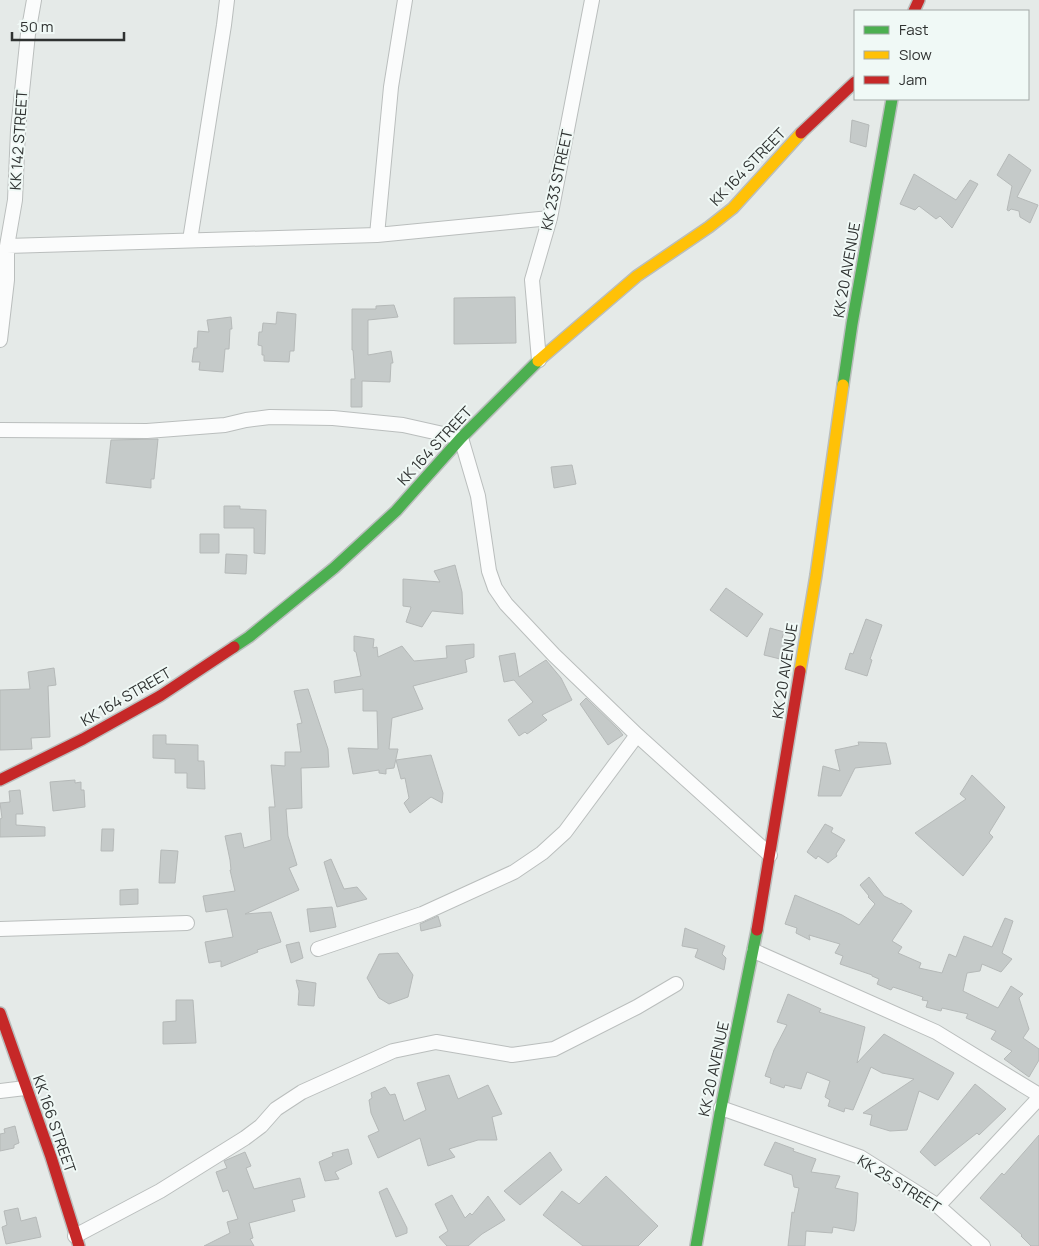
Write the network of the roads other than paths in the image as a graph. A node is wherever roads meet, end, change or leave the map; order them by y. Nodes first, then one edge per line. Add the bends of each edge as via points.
1 (34, 0) edge
2 (227, 0) edge
3 (405, 0) edge
4 (592, 0) edge
5 (854, 83) edge
6 (892, 100) edge
7 (550, 218) junction
8 (377, 235) junction
9 (190, 240) junction
10 (7, 246) junction
11 (0, 340) edge
12 (539, 360) junction
13 (0, 430) edge
14 (461, 438) junction
15 (638, 735) junction
16 (0, 780) edge
17 (770, 855) junction
18 (188, 923) dead end
19 (0, 929) edge
20 (318, 949) dead end
21 (754, 951) junction
22 (676, 984) dead end
23 (0, 1013) edge
24 (25, 1088) junction
25 (0, 1091) edge
26 (1039, 1096) edge
27 (721, 1108) junction
28 (938, 1206) junction
29 (77, 1241) edge
30 (696, 1246) edge
31 (983, 1246) edge

1 - 10 street, KK 142 STREET via 18,130 15,200
2 - 9 street
3 - 8 street via 390,87
4 - 7 street, KK 233 STREET
5 - 12 street, KK 164 STREET via 796,138 733,208 638,276
6 - 17 street, KK 20 AVENUE via 852,324
7 - 8 street
7 - 12 street, KK 233 STREET via 532,280
8 - 9 street
9 - 10 street
10 - 11 street, KK 142 STREET via 7,280
12 - 14 street, KK 164 STREET
13 - 14 street via 147,431 225,425 270,417 333,418 403,425
14 - 15 street via 478,496 489,571 495,588 554,655
14 - 16 street, KK 164 STREET via 396,511 334,568 249,636 160,696
15 - 17 street
15 - 20 street via 565,832 514,872 422,914
17 - 21 street, KK 20 AVENUE
18 - 19 street
21 - 26 street via 936,1032
21 - 27 street, KK 20 AVENUE
22 - 29 street via 554,1049 512,1055 436,1042 392,1051 302,1092 276,1109 245,1138
23 - 24 street, KK 166 STREET
24 - 25 street
24 - 29 street, KK 166 STREET
26 - 28 street
27 - 28 street, KK 25 STREET via 860,1157
27 - 30 street, KK 20 AVENUE
28 - 31 street, KK 25 STREET

